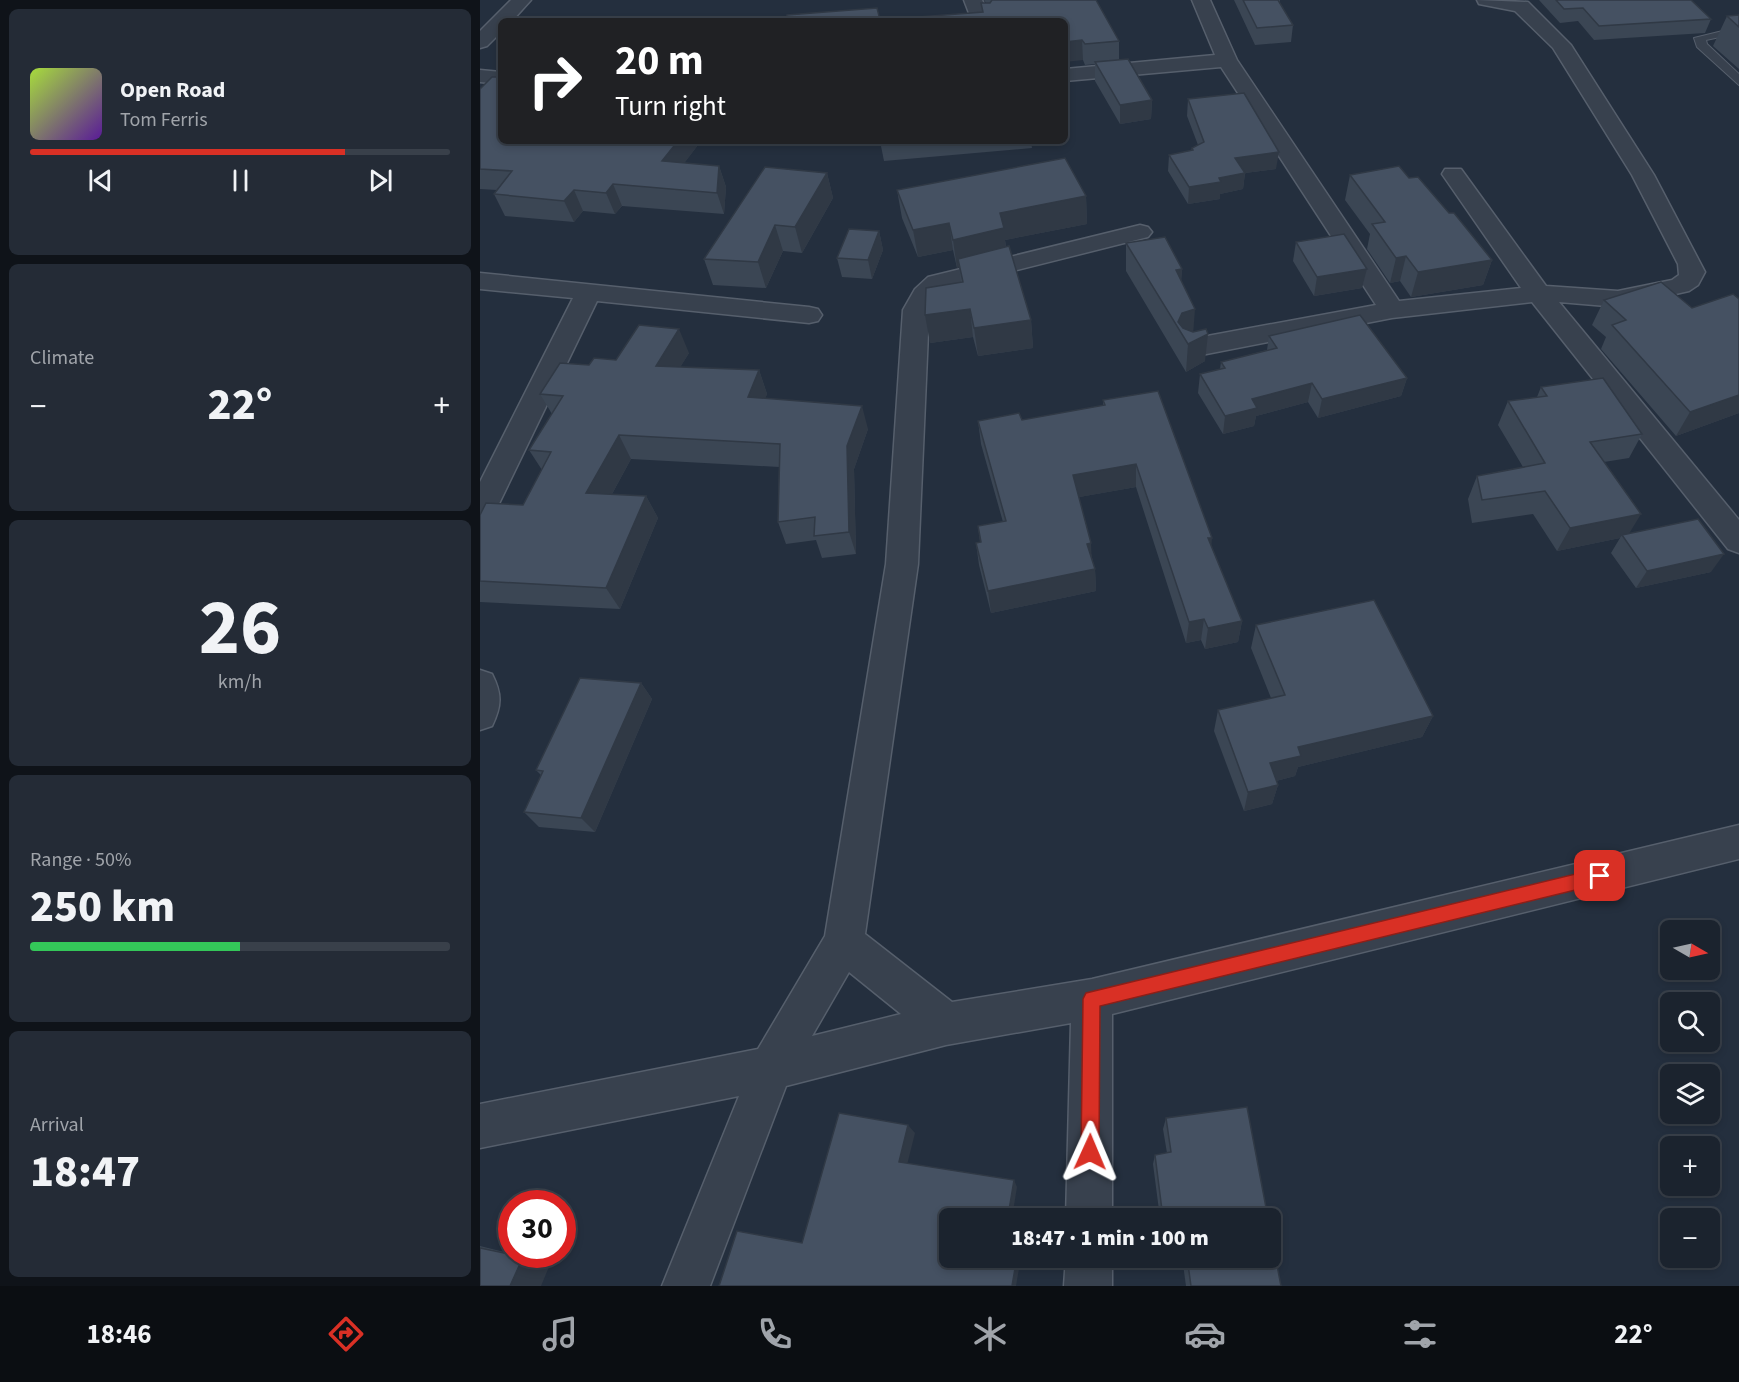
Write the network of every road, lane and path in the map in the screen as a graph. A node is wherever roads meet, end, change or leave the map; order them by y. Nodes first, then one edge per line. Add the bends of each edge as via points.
1 (522, 0) edge
2 (973, 0) edge
3 (1201, 0) edge
4 (1486, 0) edge
5 (504, 18) edge
6 (981, 18) edge
7 (498, 24) edge
8 (1739, 30) edge
9 (480, 42) edge
10 (1227, 60) junction
11 (1068, 75) edge
12 (498, 79) edge
13 (1739, 81) edge
14 (484, 85) edge
15 (1453, 174) dead end
16 (1140, 232) dead end
17 (480, 281) edge
18 (588, 293) junction
19 (1538, 293) junction
20 (1392, 310) junction
21 (809, 315) dead end
22 (1191, 348) edge
23 (480, 513) edge
24 (1739, 541) edge
25 (480, 684) edge
26 (480, 715) edge
27 (1739, 842) edge
28 (844, 942) junction
29 (1092, 999) junction
30 (946, 1024) junction
31 (771, 1068) junction
32 (480, 1126) edge
33 (1089, 1208) edge
34 (1089, 1268) edge
35 (687, 1286) edge
36 (1088, 1286) edge

1 - 5 street
2 - 6 street
3 - 10 street
4 - 19 street via 1521,6 1562,45 1643,175 1693,272 1680,286 1618,299
7 - 9 street
8 - 13 lane via 1700,38 1701,45
10 - 11 street
10 - 20 street
12 - 14 street
15 - 19 street
16 - 28 street via 938,282 916,310 902,564
17 - 18 street
18 - 21 street
18 - 23 street
19 - 20 street
19 - 24 street
20 - 22 street
25 - 26 street via 484,692
27 - 29 street
28 - 30 street
28 - 31 street
29 - 30 street
29 - 33 street
30 - 31 street
31 - 32 street
31 - 35 street
34 - 36 street

